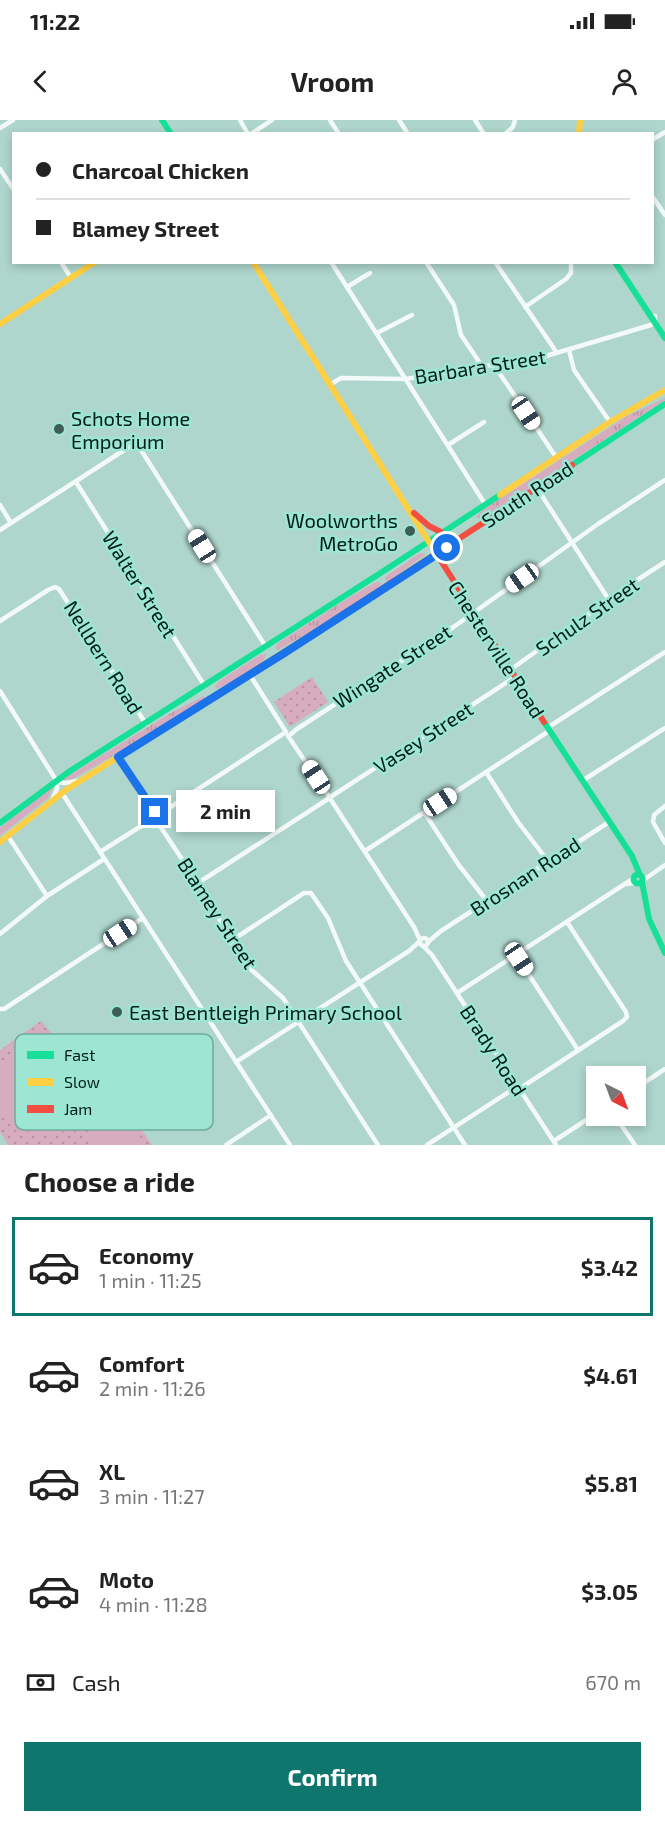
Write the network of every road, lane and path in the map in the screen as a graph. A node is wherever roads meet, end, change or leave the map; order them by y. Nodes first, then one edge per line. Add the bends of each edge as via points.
1 (13, 120) edge
2 (272, 120) edge
3 (0, 129) edge
4 (253, 132) edge
5 (0, 170) edge
6 (12, 187) edge
7 (654, 199) edge
8 (665, 215) edge
9 (62, 264) edge
10 (92, 264) edge
11 (255, 264) edge
12 (332, 264) edge
13 (427, 264) edge
14 (496, 264) edge
15 (570, 264) edge
16 (618, 264) edge
17 (370, 273) dead end
18 (71, 278) junction
19 (347, 287) junction
20 (525, 307) junction
21 (412, 315) dead end
22 (655, 319) junction
23 (0, 324) edge
24 (665, 330) edge
25 (377, 333) junction
26 (665, 338) edge
27 (569, 350) junction
28 (556, 353) junction
29 (509, 363) junction
30 (492, 364) junction
31 (482, 366) junction
32 (500, 374) junction
33 (406, 379) junction
34 (331, 384) junction
35 (665, 390) edge
36 (665, 406) edge
37 (484, 422) dead end
38 (610, 422) junction
39 (448, 445) junction
40 (556, 458) junction
41 (665, 480) edge
42 (76, 482) junction
43 (537, 488) junction
44 (485, 504) junction
45 (0, 505) edge
46 (409, 509) junction
47 (470, 514) junction
48 (11, 523) junction
49 (479, 526) junction
50 (0, 530) edge
51 (441, 532) junction
52 (429, 541) junction
53 (572, 543) junction
54 (436, 554) junction
55 (665, 562) edge
56 (379, 574) junction
57 (387, 587) junction
58 (609, 600) junction
59 (473, 613) junction
60 (0, 621) edge
61 (266, 647) junction
62 (665, 652) edge
63 (274, 660) junction
64 (510, 670) junction
65 (250, 675) junction
66 (514, 677) junction
67 (204, 687) junction
68 (0, 692) edge
69 (212, 699) junction
70 (146, 724) junction
71 (665, 728) edge
72 (548, 729) junction
73 (288, 733) junction
74 (118, 757) junction
75 (486, 772) junction
76 (57, 781) junction
77 (80, 781) junction
78 (582, 781) junction
79 (62, 793) junction
80 (330, 798) junction
81 (51, 801) junction
82 (665, 806) edge
83 (424, 812) junction
84 (156, 817) junction
85 (609, 822) junction
86 (0, 823) edge
87 (8, 836) junction
88 (0, 842) edge
89 (665, 843) edge
90 (365, 851) junction
91 (100, 852) junction
92 (104, 859) junction
93 (548, 861) junction
94 (665, 865) edge
95 (638, 880) junction
96 (198, 883) junction
97 (47, 896) junction
98 (486, 901) junction
99 (143, 918) junction
100 (567, 922) junction
101 (0, 934) edge
102 (231, 941) junction
103 (424, 942) junction
104 (665, 953) edge
105 (516, 955) junction
106 (360, 983) junction
107 (457, 993) junction
108 (0, 1009) edge
109 (299, 1022) junction
110 (578, 1050) junction
111 (236, 1062) junction
112 (664, 1071) edge
113 (646, 1082) edge
114 (519, 1088) junction
115 (271, 1115) junction
116 (586, 1121) edge
117 (622, 1126) edge
118 (454, 1128) junction
119 (555, 1143) edge
120 (226, 1145) edge
121 (290, 1145) edge
122 (378, 1145) edge
123 (427, 1145) edge
124 (465, 1145) edge
125 (635, 1145) edge

1 - 3 street
2 - 4 street
5 - 6 street
7 - 8 street
9 - 18 street
10 - 18 main road
11 - 34 main road, Chesterville Road
12 - 19 street
13 - 31 street via 454,305 460,333
14 - 20 street
15 - 20 street via 568,277
16 - 22 main road
17 - 19 street
18 - 23 main road
19 - 25 street
20 - 28 street
21 - 25 street
22 - 24 main road
22 - 26 main road
22 - 27 street, Barbara Street via 647,326
25 - 33 street
27 - 28 street, Barbara Street
27 - 38 street via 574,370
28 - 29 street, Barbara Street
29 - 30 street, Barbara Street
29 - 32 street via 499,369
30 - 31 street, Barbara Street
30 - 32 street
31 - 33 street, Barbara Street
32 - 40 street
33 - 34 street, Barbara Street via 341,378
33 - 39 street
34 - 46 main road, Chesterville Road
35 - 38 main road, South Road
36 - 43 main road, South Road
37 - 39 street
38 - 40 main road, South Road
39 - 44 street
40 - 44 main road, South Road
41 - 53 street, Wingate Street
42 - 48 street
42 - 61 street via 129,447 141,450
42 - 67 street, Walter Street
43 - 49 main road, South Road
43 - 53 street
44 - 47 main road, South Road
45 - 48 street
46 - 51 main road
46 - 52 main road, Chesterville Road
47 - 49 main road
47 - 51 main road, South Road
48 - 50 street
49 - 54 main road, South Road
51 - 52 main road, South Road
52 - 54 main road, Chesterville Road
52 - 56 main road, South Road
53 - 58 street
53 - 59 street, Wingate Street
54 - 57 main road, South Road
54 - 59 main road, Chesterville Road
55 - 58 street, Schulz Street
56 - 57 main road
56 - 61 main road, South Road
57 - 63 main road, South Road
58 - 64 street, Schulz Street
59 - 64 main road, Chesterville Road
59 - 73 street, Wingate Street
60 - 70 street, Nellbern Road via 48,590 59,589
61 - 63 main road
61 - 67 main road, South Road
62 - 72 street
63 - 65 main road, South Road
64 - 66 main road, Chesterville Road
65 - 69 main road, South Road
65 - 73 street, Brady Road
66 - 72 main road, Chesterville Road
66 - 80 street, Vasey Street
67 - 69 main road
67 - 70 main road, South Road
68 - 76 street
69 - 74 main road, South Road
70 - 76 main road, South Road
71 - 78 street
72 - 75 street
72 - 78 main road, Chesterville Road
73 - 80 street, Brady Road
73 - 84 street, Wingate Street
74 - 77 main road, South Road
74 - 84 street, Blamey Street
75 - 83 street
75 - 93 street
76 - 77 street
76 - 81 street
76 - 86 main road, South Road
77 - 79 main road, South Road
78 - 85 main road, Chesterville Road
79 - 81 main road, South Road
79 - 91 street
80 - 90 street, Brady Road
80 - 96 street, Vasey Street
81 - 87 main road, South Road
82 - 89 street via 652,822
83 - 90 street
83 - 98 street
84 - 91 street, Wingate Street
84 - 96 street, Blamey Street
85 - 93 street, Brosnan Road
85 - 95 main road, Chesterville Road via 628,851
87 - 88 main road, South Road
87 - 97 street
90 - 103 street, Brady Road
91 - 92 street
92 - 97 street
92 - 99 street
93 - 98 street, Brosnan Road
94 - 95 street
95 - 100 street
95 - 104 main road, Chesterville Road via 653,931
96 - 102 street, Blamey Street
97 - 101 street
98 - 103 street, Brosnan Road
99 - 108 street
99 - 111 street
100 - 105 street
100 - 110 street via 627,1016
102 - 106 street via 310,892 328,918 343,956
102 - 109 street, Blamey Street via 246,964 281,995
103 - 106 street, Brosnan Road
103 - 107 street, Brady Road
105 - 107 street
105 - 110 street
106 - 109 street, Brosnan Road
106 - 118 street
107 - 114 street, Brady Road
109 - 111 street, Brosnan Road
109 - 122 street, Blamey Street
110 - 114 street
111 - 115 street
112 - 113 street
114 - 118 street
114 - 119 street, Brady Road
115 - 120 street
115 - 121 street
116 - 119 street
117 - 125 street
118 - 123 street
118 - 124 street

